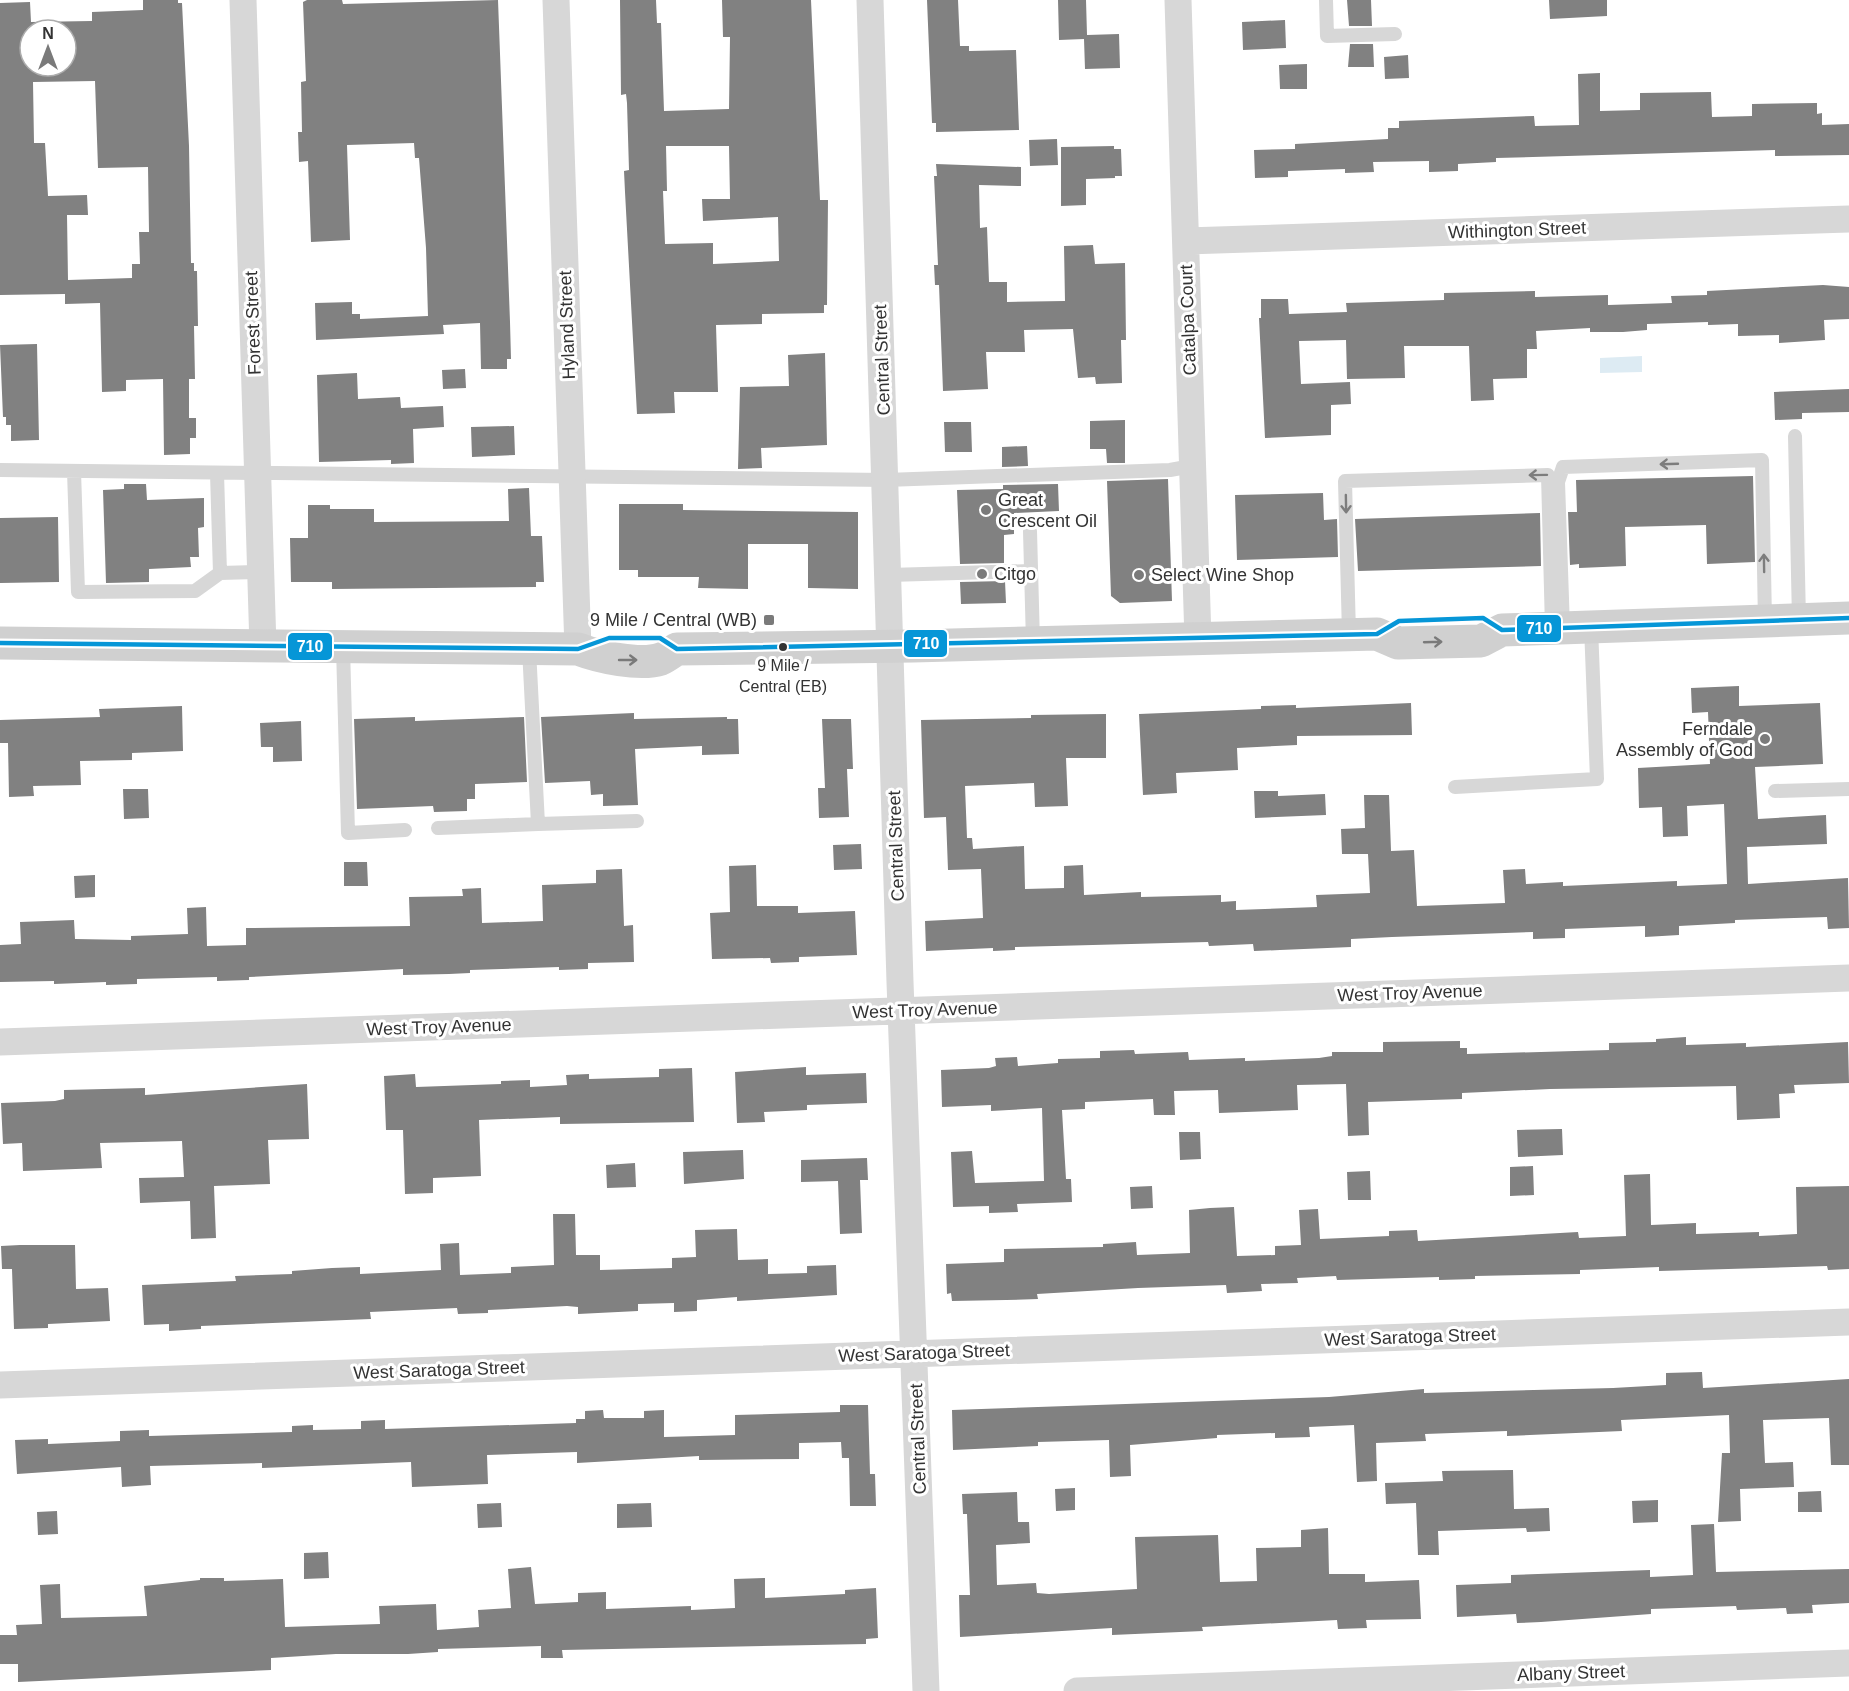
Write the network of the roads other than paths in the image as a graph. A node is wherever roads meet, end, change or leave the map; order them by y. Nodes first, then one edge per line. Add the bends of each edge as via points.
1 (243, 0) edge
2 (556, 0) edge
3 (870, 0) edge
4 (1178, 0) edge
5 (1326, 0) edge
6 (1395, 34) dead end
7 (1849, 219) edge
8 (1186, 241) junction
9 (1795, 436) dead end
10 (1192, 466) junction
11 (0, 470) edge
12 (74, 471) junction
13 (217, 473) junction
14 (258, 474) junction
15 (573, 478) junction
16 (886, 480) junction
17 (1030, 531) dead end
18 (1031, 571) junction
19 (261, 572) junction
20 (220, 573) junction
21 (889, 574) junction
22 (1849, 618) edge
23 (1799, 620) junction
24 (1765, 622) junction
25 (1569, 628) junction
26 (1363, 634) junction
27 (1198, 640) junction
28 (0, 643) edge
29 (1033, 643) junction
30 (263, 646) junction
31 (891, 646) junction
32 (343, 647) junction
33 (529, 649) junction
34 (578, 649) junction
35 (1455, 787) dead end
36 (1849, 789) edge
37 (1775, 790) dead end
38 (636, 822) dead end
39 (538, 824) junction
40 (438, 828) dead end
41 (405, 830) dead end
42 (1849, 978) edge
43 (901, 1011) junction
44 (0, 1042) edge
45 (1849, 1322) edge
46 (914, 1354) junction
47 (0, 1385) edge
48 (1849, 1663) edge
49 (926, 1691) edge
50 (1077, 1691) edge

1 - 14 street, Forest Street
2 - 15 street, Hyland Street
3 - 16 street, Central Street
4 - 8 street, Catalpa Court
5 - 6 lane via 1327,36
7 - 8 street, Withington Street
8 - 10 street, Catalpa Court
9 - 23 lane
10 - 16 lane
10 - 27 street, Catalpa Court
11 - 12 lane
12 - 13 lane
12 - 20 lane via 78,592 195,591
13 - 14 lane
13 - 20 lane
14 - 15 lane
14 - 19 street, Forest Street
15 - 16 lane
15 - 34 street, Hyland Street
16 - 21 street, Central Street
17 - 18 lane
18 - 21 lane
18 - 29 lane
19 - 20 lane
19 - 30 street, Forest Street
21 - 31 street, Central Street
22 - 23 main road
23 - 24 main road
24 - 25 main road
24 -> 25 lane via 1761,460 1563,467 1558,482
25 - 26 main road via 1502,630 1481,640 1441,642 1398,643
25 -> 26 lane via 1548,475 1345,481
25 - 35 lane via 1597,779
26 - 27 main road
27 - 29 main road
28 - 30 main road
29 - 31 main road
30 - 32 main road
31 - 34 main road via 677,649 660,638 609,638
31 - 43 street, Central Street
32 - 33 main road
32 - 41 lane via 348,833
33 - 34 main road
33 - 39 lane
36 - 37 lane
38 - 39 lane
39 - 40 lane
42 - 43 street, West Troy Avenue
43 - 44 street, West Troy Avenue
43 - 46 street, Central Street
45 - 46 street, West Saratoga Street
46 - 47 street, West Saratoga Street
46 - 49 street, Central Street
48 - 50 street, Albany Street

